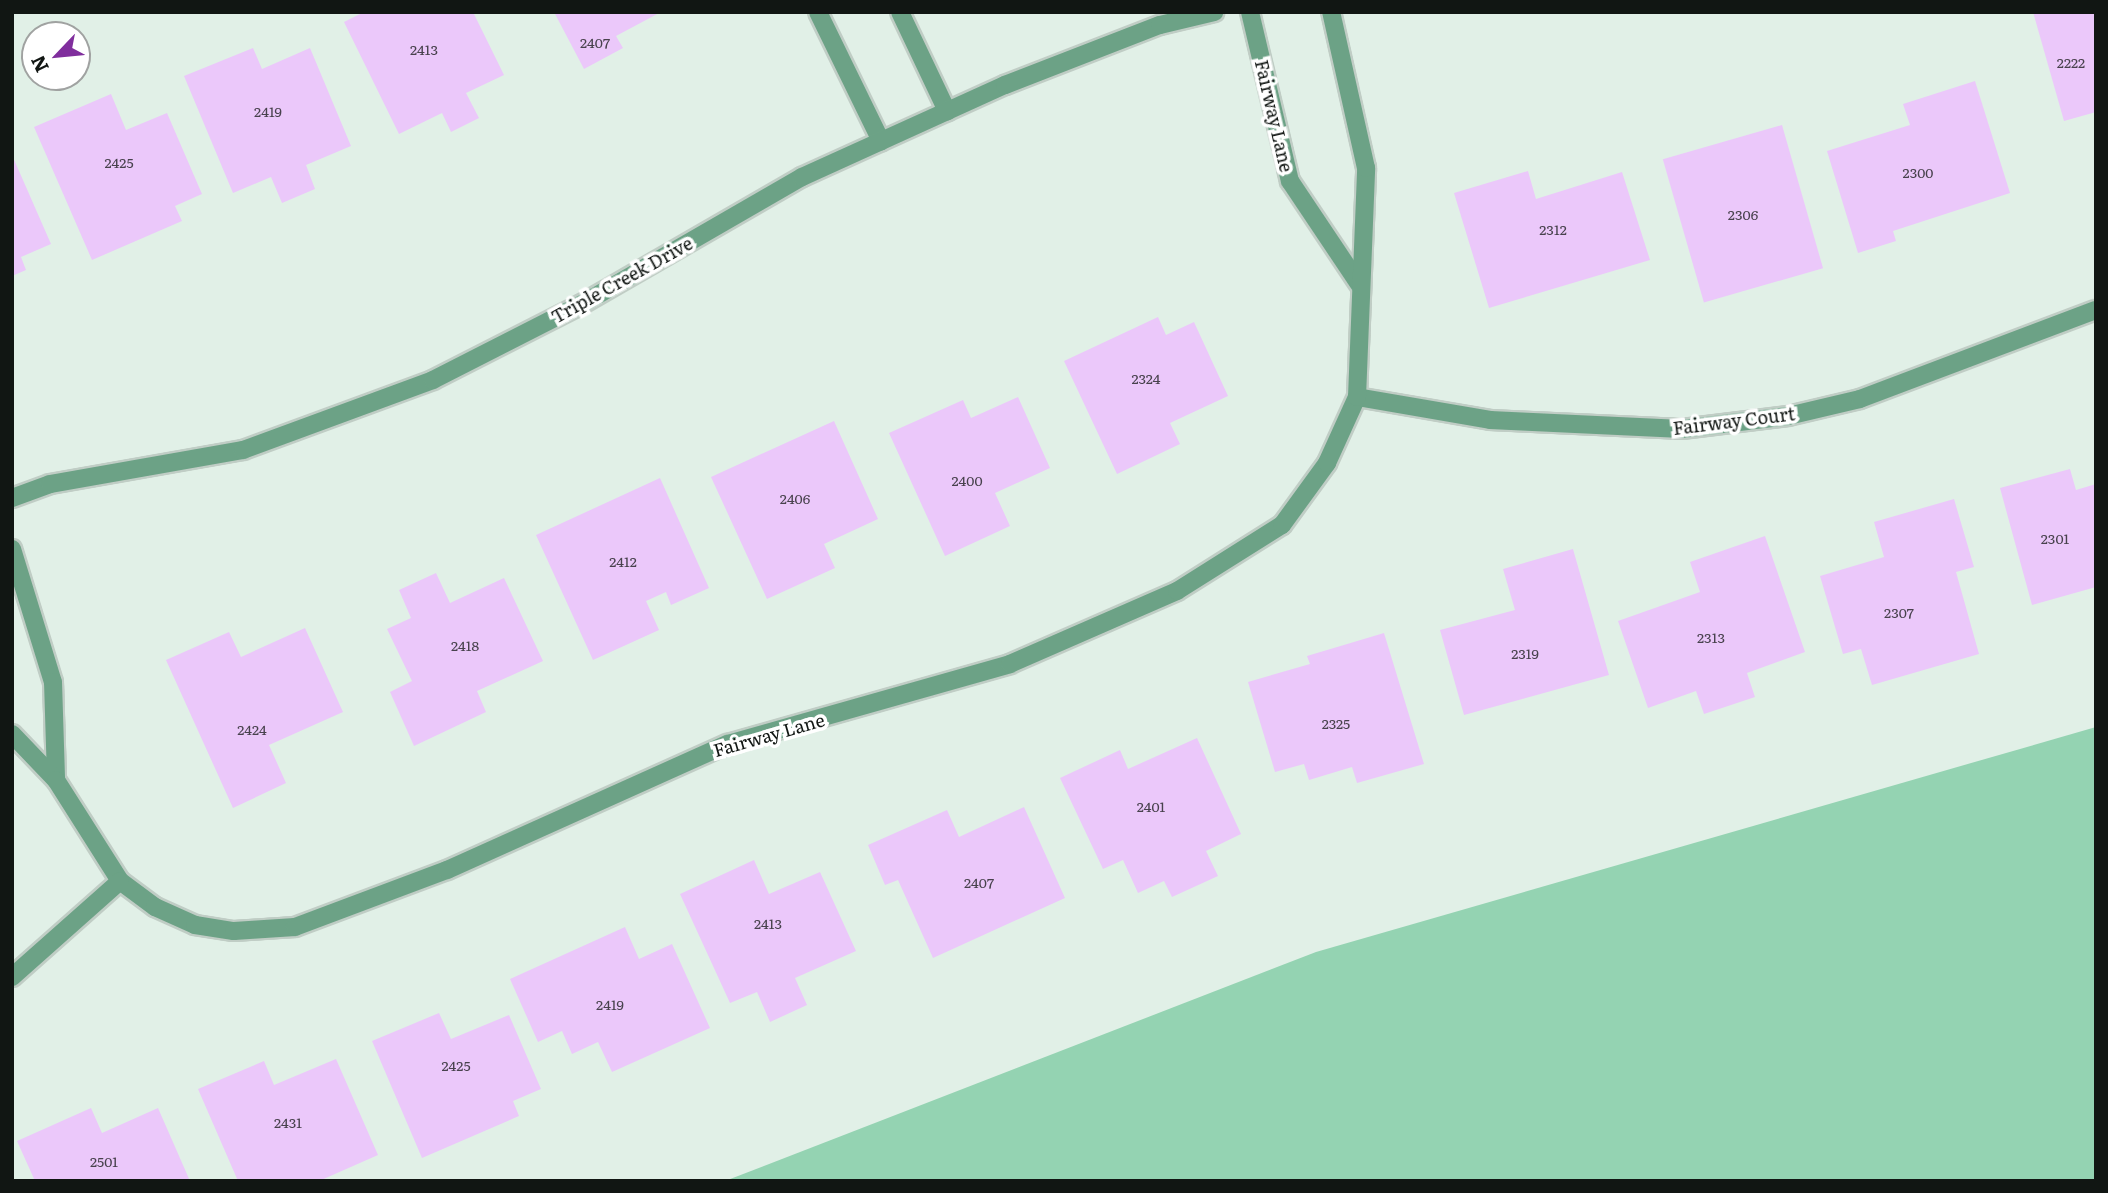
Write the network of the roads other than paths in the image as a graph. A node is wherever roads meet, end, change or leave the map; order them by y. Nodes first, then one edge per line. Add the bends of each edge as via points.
1 (818, 12) edge
2 (900, 12) edge
3 (1214, 12) edge
4 (1250, 12) edge
5 (1331, 12) edge
6 (947, 111) junction
7 (881, 141) junction
8 (1359, 284) junction
9 (2096, 310) edge
10 (1357, 397) junction
11 (12, 498) edge
12 (12, 549) edge
13 (12, 734) edge
14 (56, 780) junction
15 (120, 881) junction
16 (12, 977) edge

1 - 7 street
2 - 6 street
3 - 6 street, Triple Creek Drive via 1160,25
4 - 8 street, Fairway Lane via 1290,181
5 - 8 street, Fairway Lane via 1366,167
6 - 7 street, Triple Creek Drive
7 - 11 street, Triple Creek Drive via 802,177 582,304 433,380 243,450 50,484
8 - 10 street, Fairway Lane
9 - 10 street, Fairway Court via 1860,399 1787,416 1682,429 1490,420
10 - 15 street, Fairway Lane via 1327,463 1282,525 1177,591 1010,664 728,744 447,870 295,928 234,931 195,925 155,907
12 - 14 street via 53,682
13 - 14 street, Fairway Lane
14 - 15 street, Fairway Lane
15 - 16 street

